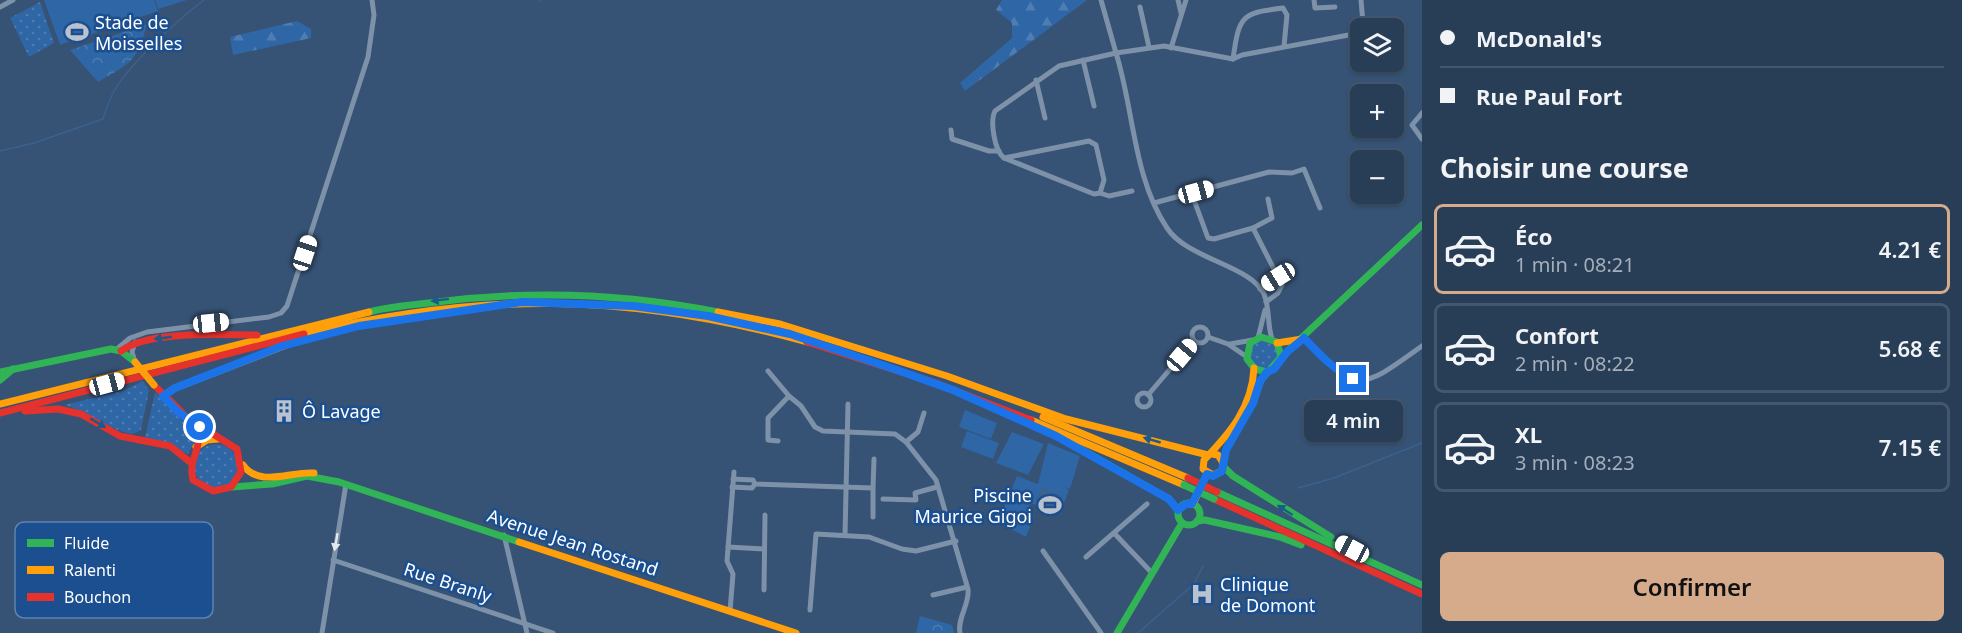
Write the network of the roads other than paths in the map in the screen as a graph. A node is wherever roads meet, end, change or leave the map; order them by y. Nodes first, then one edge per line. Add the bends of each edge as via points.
1 (13, 0) edge
2 (372, 0) edge
3 (1101, 0) edge
4 (1178, 0) edge
5 (1186, 0) edge
6 (1314, 0) edge
7 (1361, 0) edge
8 (0, 6) edge
9 (1140, 7) dead end
10 (1335, 7) dead end
11 (1182, 15) junction
12 (1363, 18) edge
13 (1350, 35) edge
14 (1284, 46) junction
15 (1149, 47) junction
16 (1171, 48) junction
17 (1116, 52) junction
18 (1233, 59) junction
19 (1083, 60) junction
20 (1036, 80) junction
21 (1094, 106) dead end
22 (1422, 113) edge
23 (1045, 118) dead end
24 (951, 130) dead end
25 (1422, 139) edge
26 (999, 151) junction
27 (1004, 158) junction
28 (1132, 191) dead end
29 (1100, 193) junction
30 (1268, 199) dead end
31 (1194, 200) dead end
32 (1154, 203) junction
33 (1320, 208) dead end
34 (1422, 225) edge
35 (1253, 228) junction
36 (1278, 277) junction
37 (1260, 289) junction
38 (522, 302) junction
39 (1266, 302) junction
40 (191, 325) junction
41 (140, 333) junction
42 (191, 336) junction
43 (262, 336) junction
44 (1208, 337) junction
45 (1304, 338) junction
46 (1256, 339) junction
47 (1194, 341) junction
48 (1274, 341) junction
49 (135, 343) junction
50 (1228, 344) junction
51 (1422, 346) edge
52 (119, 350) junction
53 (870, 351) junction
54 (1247, 357) junction
55 (1281, 357) junction
56 (135, 362) junction
57 (1254, 368) junction
58 (13, 369) junction
59 (768, 371) dead end
60 (0, 372) edge
61 (1267, 372) junction
62 (0, 380) edge
63 (953, 390) junction
64 (1148, 395) dead end
65 (163, 396) junction
66 (789, 396) junction
67 (0, 404) edge
68 (848, 404) dead end
69 (178, 412) junction
70 (924, 413) dead end
71 (0, 414) edge
72 (848, 432) junction
73 (221, 439) junction
74 (778, 441) dead end
75 (906, 442) junction
76 (196, 448) junction
77 (1210, 455) junction
78 (874, 459) dead end
79 (190, 462) junction
80 (243, 465) junction
81 (1223, 465) junction
82 (1207, 474) junction
83 (1186, 482) junction
84 (342, 483) junction
85 (755, 484) junction
86 (232, 487) junction
87 (732, 487) junction
88 (846, 487) junction
89 (937, 487) junction
90 (873, 488) junction
91 (1216, 495) junction
92 (883, 499) dead end
93 (1147, 504) dead end
94 (1192, 504) junction
95 (1178, 510) junction
96 (765, 515) dead end
97 (873, 517) dead end
98 (1197, 521) junction
99 (1182, 523) junction
100 (1114, 533) junction
101 (504, 535) junction
102 (845, 535) junction
103 (956, 541) junction
104 (728, 547) junction
105 (764, 549) junction
106 (1043, 551) dead end
107 (1086, 557) dead end
108 (333, 560) junction
109 (1152, 573) junction
110 (1410, 579) junction
111 (1422, 585) edge
112 (1404, 586) junction
113 (967, 587) junction
114 (764, 590) dead end
115 (1422, 594) edge
116 (933, 595) dead end
117 (810, 610) dead end
118 (730, 611) junction
119 (525, 624) junction
120 (782, 631) edge
121 (322, 633) edge
122 (527, 633) edge
123 (553, 633) edge
124 (796, 633) edge
125 (960, 633) edge
126 (1101, 633) edge
127 (1117, 633) edge

1 - 8 street
2 - 40 street via 374,15 368,57 287,306 269,317
3 - 17 street
4 - 11 street
5 - 11 street
6 - 10 street via 1314,8
7 - 12 street
9 - 15 street
11 - 16 street
13 - 14 street
14 - 18 street
14 - 18 street via 1287,15 1283,8 1253,12 1243,19
15 - 16 street
15 - 17 street
16 - 18 street
17 - 19 street
17 - 32 street
19 - 20 street via 1059,66
19 - 21 street
20 - 23 street
20 - 26 street via 995,111 992,118
22 - 25 street via 1412,125
24 - 26 street via 952,139
26 - 27 street
27 - 29 street
27 - 29 street via 1089,141 1096,145 1104,180
28 - 29 street via 1109,196
30 - 35 street via 1272,218
31 - 35 street via 1208,237 1214,239
32 - 33 street via 1269,172 1304,169
32 - 37 street via 1180,243 1230,267
34 - 45 main road
35 - 36 street
36 - 37 street
36 - 39 street via 1281,290
37 - 39 street
38 - 63 main road via 633,306 708,316 800,337
38 - 65 main road via 393,320 303,340
38 - 71 main road via 425,310 348,323
39 - 46 street via 1263,325
39 - 48 street
40 - 41 street
40 - 42 street
41 - 49 street
41 - 52 street
42 - 43 main road
42 -> 49 main road
53 -> 43 main road via 719,310 581,294 440,300 370,311
43 - 67 main road
44 - 47 street via 1204,342
44 - 47 street via 1206,328 1198,326 1192,332
44 - 50 street
45 - 48 main road
45 - 51 street via 1340,372 1364,381 1378,377
45 - 55 main road
46 - 48 main road
46 - 50 street
46 - 54 main road via 1247,349
47 - 64 street
48 - 55 main road
49 - 52 main road
49 - 56 street
50 - 54 street
52 - 56 main road
52 - 58 main road
77 -> 53 main road via 1066,419
53 - 83 main road via 1030,412
54 - 57 main road
55 - 61 main road via 1274,369
56 - 65 main road, bridge
57 - 61 main road
57 - 77 main road via 1249,398 1220,446
58 - 60 main road
58 - 62 main road
59 - 66 street
61 - 81 main road via 1228,444
63 - 83 main road
63 - 95 main road via 1072,444 1169,499
65 - 69 main road
66 - 72 street via 801,405 815,427
66 - 74 street via 768,418 768,440
68 - 72 street
69 - 73 main road
69 - 76 main road via 196,430
70 - 75 street via 918,432
71 -> 79 main road via 66,410 90,418 123,437 170,446
72 - 75 street via 895,434
72 - 88 street
73 - 76 main road via 207,440
73 - 80 main road via 237,449
75 - 89 street via 936,480
76 - 79 main road
77 - 81 main road via 1218,455
77 - 82 main road via 1202,466
78 - 90 street
79 - 86 main road via 193,480 199,486 215,492
80 - 84 main road, Avenue Jean Rostand via 247,474 257,478 303,471
80 - 86 main road via 240,478
81 - 82 main road via 1216,475
110 -> 81 main road via 1308,525 1233,476
82 - 94 main road
83 - 91 main road, bridge
84 - 86 main road, Avenue Jean Rostand via 307,476
84 - 101 main road, Avenue Jean Rostand
84 -> 108 street
85 - 87 street via 752,488
85 - 87 street via 753,480 734,476
85 - 88 street
87 - 104 street
88 - 90 street
88 - 102 street
89 - 92 street via 915,493 916,500
89 - 103 street
90 - 97 street
91 - 110 main road
91 - 112 main road
93 - 100 street
94 - 95 main road
94 - 98 main road via 1199,512
95 - 99 main road
96 - 105 street
98 - 99 main road
98 - 112 main road via 1280,537
99 - 109 main road
100 - 107 street
100 - 109 street
101 - 118 main road, Avenue Jean Rostand
101 - 119 street
102 - 103 street via 869,537 916,551
102 - 117 street via 816,534
103 - 113 street
104 - 105 street
104 - 118 street via 727,561 733,574
105 - 114 street
106 - 126 street
108 - 119 street, Rue Branly
108 - 121 street
109 - 127 main road
110 - 111 main road
112 - 115 main road
113 - 116 street
113 - 125 street via 969,595
118 - 120 main road, Avenue Jean Rostand
119 - 122 street
119 - 123 street, Rue Branly
120 - 124 main road, Avenue Jean Rostand

